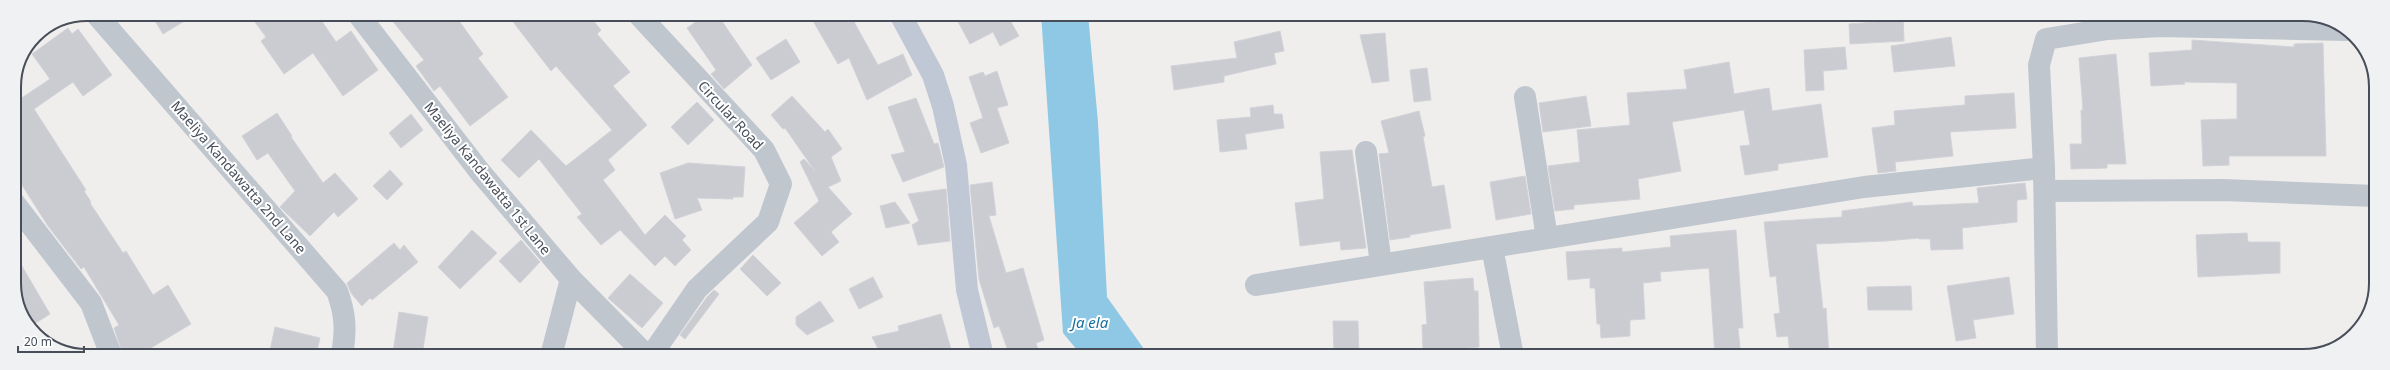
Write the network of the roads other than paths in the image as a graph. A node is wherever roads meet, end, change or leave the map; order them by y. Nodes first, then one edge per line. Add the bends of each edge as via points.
1 (102, 21) edge
2 (363, 21) edge
3 (644, 21) edge
4 (904, 21) edge
5 (2107, 22) edge
6 (2335, 30) edge
7 (1525, 97) dead end
8 (1366, 152) dead end
9 (2044, 168) junction
10 (2045, 191) junction
11 (2369, 196) edge
12 (21, 212) edge
13 (1547, 238) junction
14 (1492, 247) junction
15 (1381, 264) junction
16 (571, 279) junction
17 (1256, 285) dead end
18 (109, 349) edge
19 (343, 349) edge
20 (553, 349) edge
21 (640, 349) edge
22 (656, 349) edge
23 (981, 349) edge
24 (1512, 349) edge
25 (2047, 349) edge

1 - 19 street, Maeliya Kandawatta 2nd Lane via 337,291 344,309
2 - 16 street, Maeliya Kandawatta 1st Lane via 480,172
3 - 22 street, Circular Road via 764,150 781,184 768,222 697,289
4 - 23 main road via 928,63 943,106 956,165 967,290
5 - 6 street via 2160,26
5 - 9 street via 2046,39 2039,65
7 - 13 street
8 - 15 street
9 - 10 street
9 - 13 street via 1864,187
10 - 11 street via 2223,190
10 - 25 street
12 - 18 street via 91,303
13 - 14 street
14 - 15 street
14 - 24 street
15 - 17 street
16 - 20 street
16 - 21 street, Maeliya Kandawatta 1st Lane

